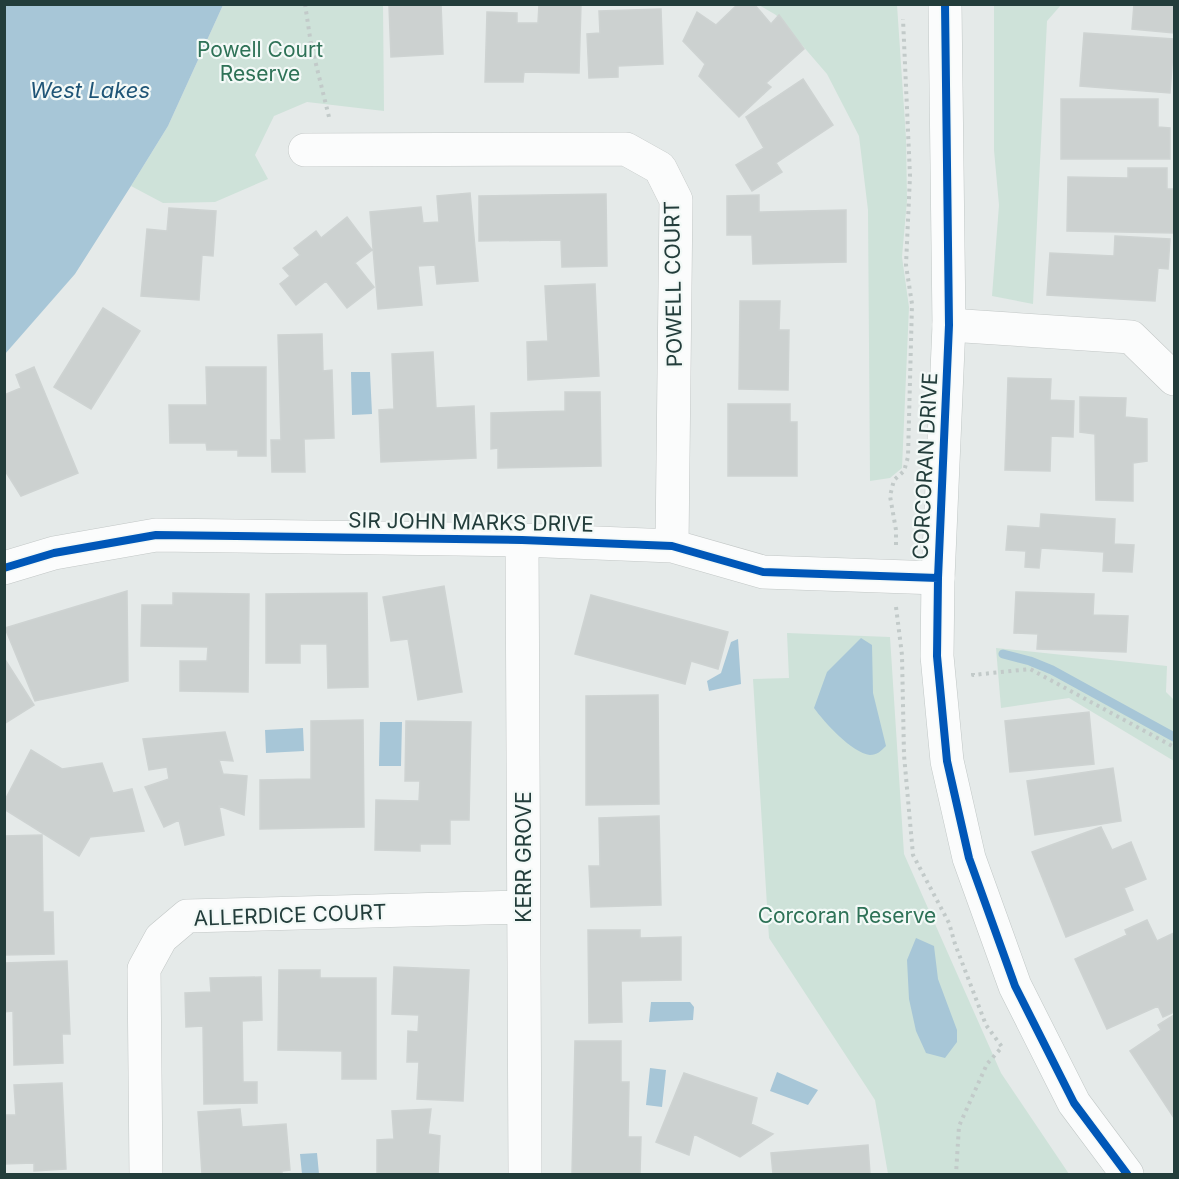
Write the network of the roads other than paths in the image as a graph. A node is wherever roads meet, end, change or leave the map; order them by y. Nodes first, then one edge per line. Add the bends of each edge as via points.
1 (945, 4) edge
2 (316, 150) road end
3 (949, 325) junction
4 (1174, 379) edge
5 (522, 540) junction
6 (672, 546) junction
7 (4, 568) edge
8 (938, 578) junction
9 (523, 908) junction
10 (146, 1174) edge
11 (525, 1174) edge
12 (1127, 1174) edge

1 - 3 street, CORCORAN DRIVE
2 - 6 street, POWELL COURT via 626,149 660,168 676,200
3 - 4 street via 1131,337
3 - 8 street, CORCORAN DRIVE
5 - 6 street, SIR JOHN MARKS DRIVE
5 - 7 street, SIR JOHN MARKS DRIVE via 156,535 54,553
5 - 9 street, KERR GROVE
6 - 8 street, SIR JOHN MARKS DRIVE via 763,572
8 - 12 street, CORCORAN DRIVE via 937,656 947,761 967,847 1015,986 1074,1103
9 - 10 street, ALLERDICE COURT via 187,916 161,938 144,969
9 - 11 street, KERR GROVE

